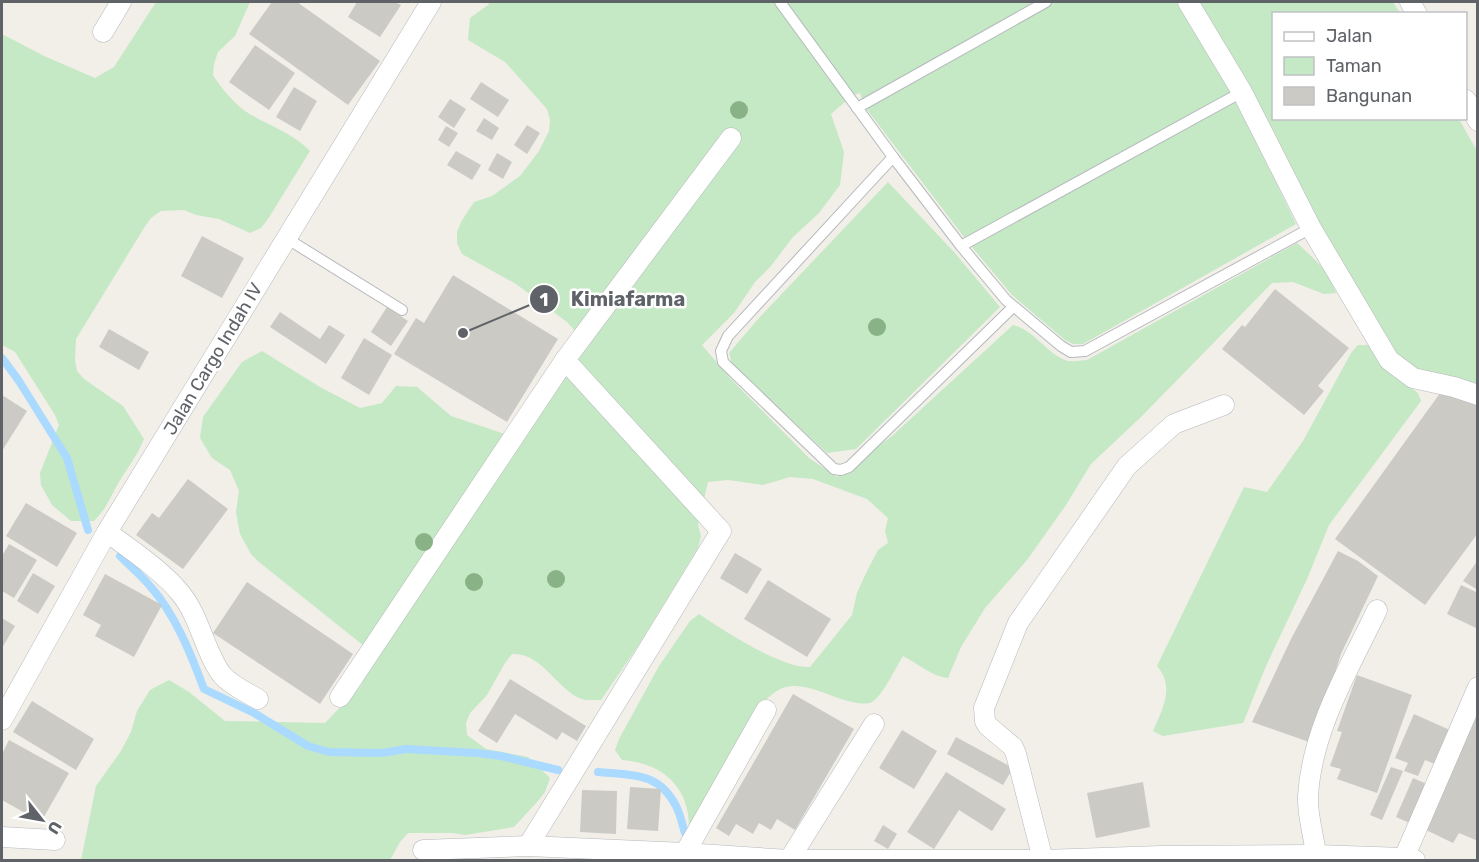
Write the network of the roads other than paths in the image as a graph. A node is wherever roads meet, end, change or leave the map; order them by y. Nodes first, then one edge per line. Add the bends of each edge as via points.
1 (121, 2) edge
2 (431, 2) edge
3 (780, 2) edge
4 (1046, 2) edge
5 (1188, 2) edge
6 (103, 32) dead end
7 (1242, 92) junction
8 (1467, 102) edge
9 (856, 108) junction
10 (1478, 121) edge
11 (731, 138) dead end
12 (893, 157) junction
13 (1311, 228) junction
14 (286, 238) junction
15 (961, 246) junction
16 (1012, 307) junction
17 (402, 310) dead end
18 (565, 360) junction
19 (1478, 395) edge
20 (1224, 405) dead end
21 (107, 532) junction
22 (1377, 610) dead end
23 (1478, 687) edge
24 (340, 697) dead end
25 (258, 699) dead end
26 (766, 710) dead end
27 (2, 720) edge
28 (874, 724) dead end
29 (2, 837) edge
30 (55, 840) dead end
31 (528, 846) junction
32 (423, 850) dead end
33 (685, 853) junction
34 (1316, 855) junction
35 (1227, 858) edge
36 (1409, 859) edge
37 (789, 860) edge
38 (1042, 860) edge

1 - 6 street
2 - 14 street, Jalan Cargo Indah IV
3 - 9 lane
4 - 9 lane
5 - 7 street
7 - 13 street
7 - 15 lane
8 - 10 street
9 - 12 lane
11 - 18 street
12 - 15 lane
12 - 16 lane via 728,336 722,351 723,362 834,469 841,470 849,467
13 - 16 lane via 1085,351 1071,352 1060,346
13 - 19 street via 1389,360 1413,378
14 - 17 lane
14 - 21 street, Jalan Cargo Indah IV
15 - 16 lane
18 - 24 street
18 - 31 street via 721,531
20 - 38 street via 1174,424 1127,466 1018,623 987,694 984,721 1016,754
21 - 25 street via 182,594 221,674
21 - 27 street, Jalan Cargo Indah IV
22 - 34 street via 1313,756 1308,798
23 - 36 street
26 - 33 street
28 - 37 street
29 - 30 street
31 - 32 street
31 - 33 street
33 - 37 street
34 - 35 street
34 - 36 street
35 - 38 street
37 - 38 street

